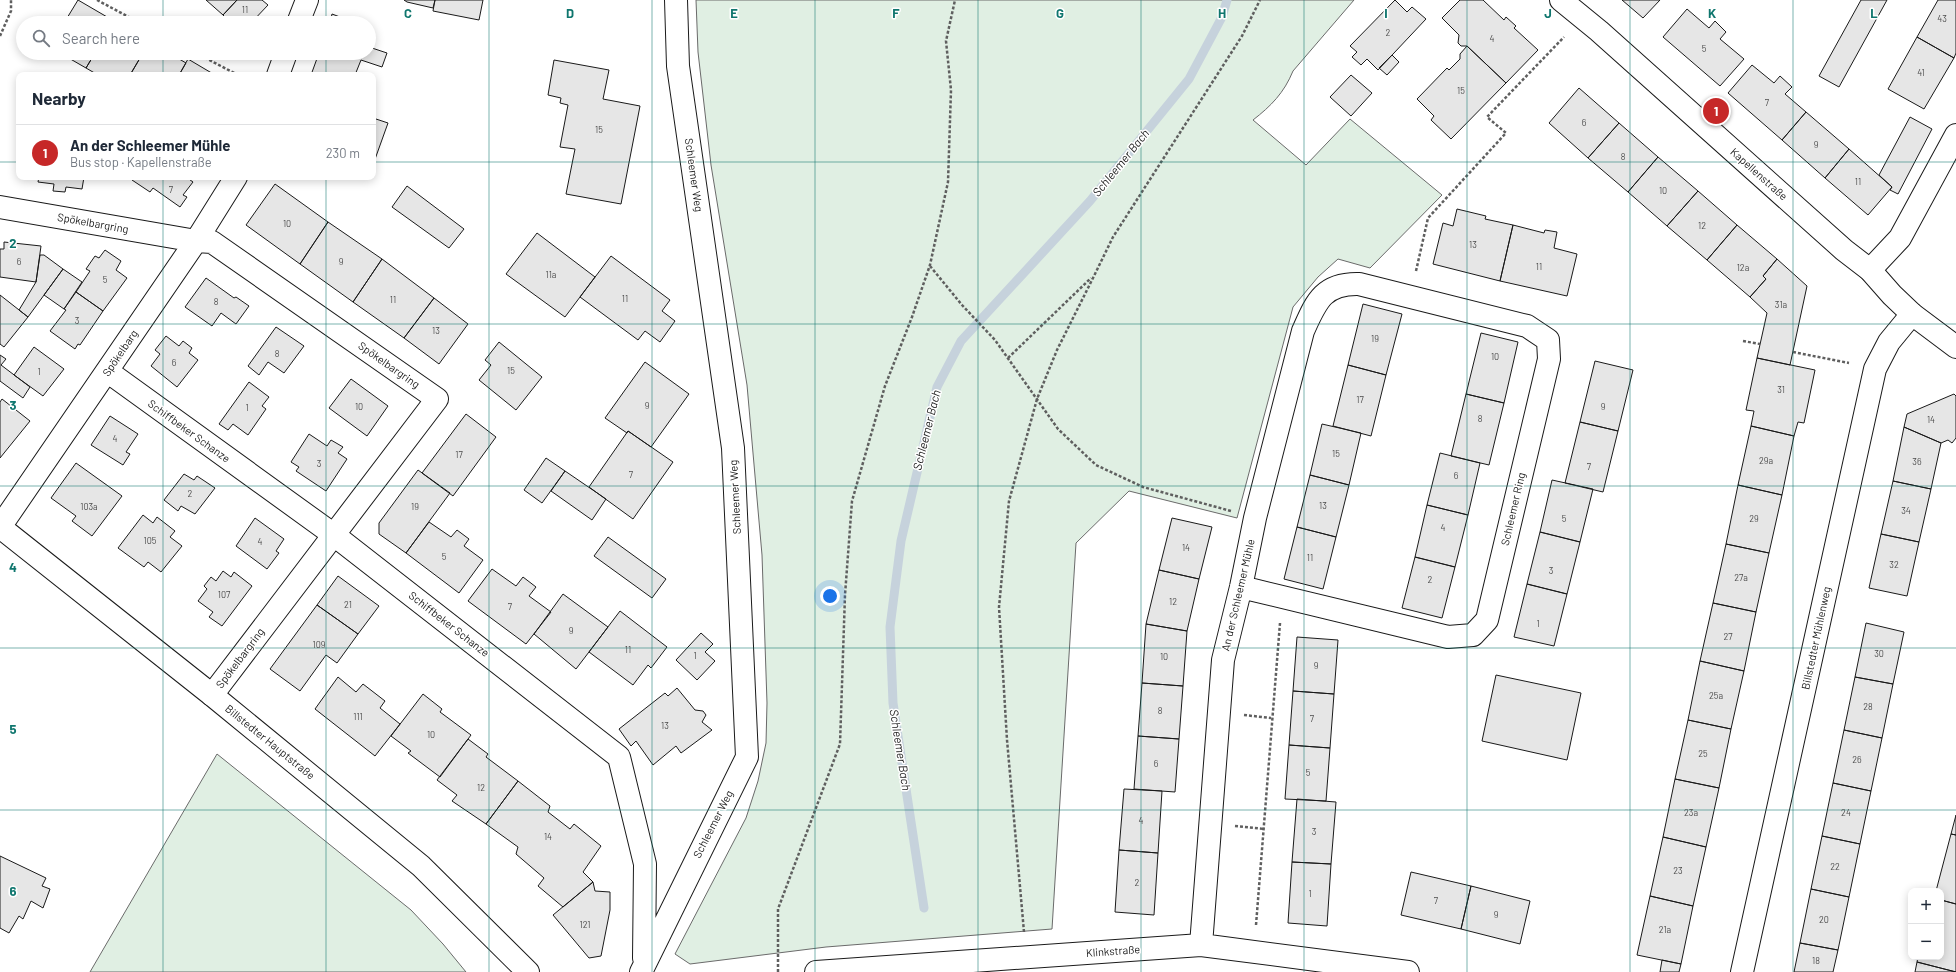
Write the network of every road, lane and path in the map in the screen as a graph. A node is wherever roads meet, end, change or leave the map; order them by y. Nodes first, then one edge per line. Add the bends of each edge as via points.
1 (11, 0) edge
2 (97, 0) edge
3 (307, 0) edge
4 (676, 0) edge
5 (955, 0) edge
6 (1260, 0) edge
7 (1561, 0) edge
8 (127, 16) edge
9 (301, 16) edge
10 (1582, 17) junction
11 (0, 36) edge
12 (209, 60) edge
13 (283, 60) edge
14 (232, 72) edge
15 (279, 72) edge
16 (1956, 135) edge
17 (234, 180) edge
18 (0, 207) edge
19 (196, 241) junction
20 (930, 265) junction
21 (1870, 270) junction
22 (1094, 276) junction
23 (1359, 284) joint
24 (1411, 297) junction
25 (1912, 314) junction
26 (1743, 341) dead end
27 (1760, 344) dead end
28 (1956, 347) edge
29 (1793, 352) dead end
30 (1008, 358) junction
31 (1834, 360) dead end
32 (107, 371) junction
33 (1037, 399) junction
34 (1255, 518) junction
35 (0, 527) edge
36 (334, 535) junction
37 (1241, 587) junction
38 (1282, 597) junction
39 (212, 695) junction
40 (1201, 945) junction
41 (1253, 951) junction
42 (1018, 957) junction
43 (642, 968) edge
44 (528, 972) edge
45 (778, 972) edge
46 (816, 972) edge
47 (1408, 972) edge
48 (1742, 972) edge

1 - 11 path via 11,11
2 - 8 path
3 - 9 street
4 - 43 street, Schleemer Weg via 678,66 733,448 747,757
5 - 20 path via 946,41 951,90 948,182
6 - 22 path via 1242,36 1113,237
7 - 10 street, Kapellenstraße
10 - 21 street, Kapellenstraße via 1844,250
10 - 24 path via 1487,117 1506,133 1428,218
12 - 14 path
13 - 15 street
16 - 21 street via 1900,238
17 - 19 street, Spökelbarg
18 - 19 street, Spökelbargring
19 - 32 street, Spökelbarg
19 - 36 street, Spökelbargring via 212,242 437,399
20 - 30 path
20 - 45 path via 885,386 852,501 845,595 840,744 778,909
21 - 25 street, Kapellenstraße
22 - 30 path
22 - 33 path via 1057,350
23 - 24 street, Schleemer Ring
23 - 34 street, An der Schleemer Mühle via 1346,283 1333,287 1323,294 1303,331
24 - 38 street, Schleemer Ring via 1527,326 1548,340 1549,359 1487,620 1473,635 1448,637
25 - 28 street, Kapellenstraße
25 - 48 street, Billstedter Mühlenweg via 1889,342 1875,369
26 - 27 path
29 - 31 path
30 - 33 path
32 - 35 street, Spökelbarg
32 - 36 street, Schiffbeker Schanze
33 - 34 path via 1058,429 1096,465 1143,487
33 - 42 path via 1009,501 999,607 1007,740 1024,932
34 - 37 street, An der Schleemer Mühle
35 - 39 street, Billstedter Hauptstraße
36 - 39 street, Spökelbargring
36 - 43 street, Schiffbeker Schanze via 619,757 645,864
37 - 38 street, Schleemer Ring
37 - 40 street, An der Schleemer Mühle via 1223,660
38 - 41 path
39 - 44 street, Billstedter Hauptstraße via 421,866
40 - 41 street, Klinkstraße
40 - 42 street, Klinkstraße
41 - 47 street, Klinkstraße
42 - 46 street, Klinkstraße

